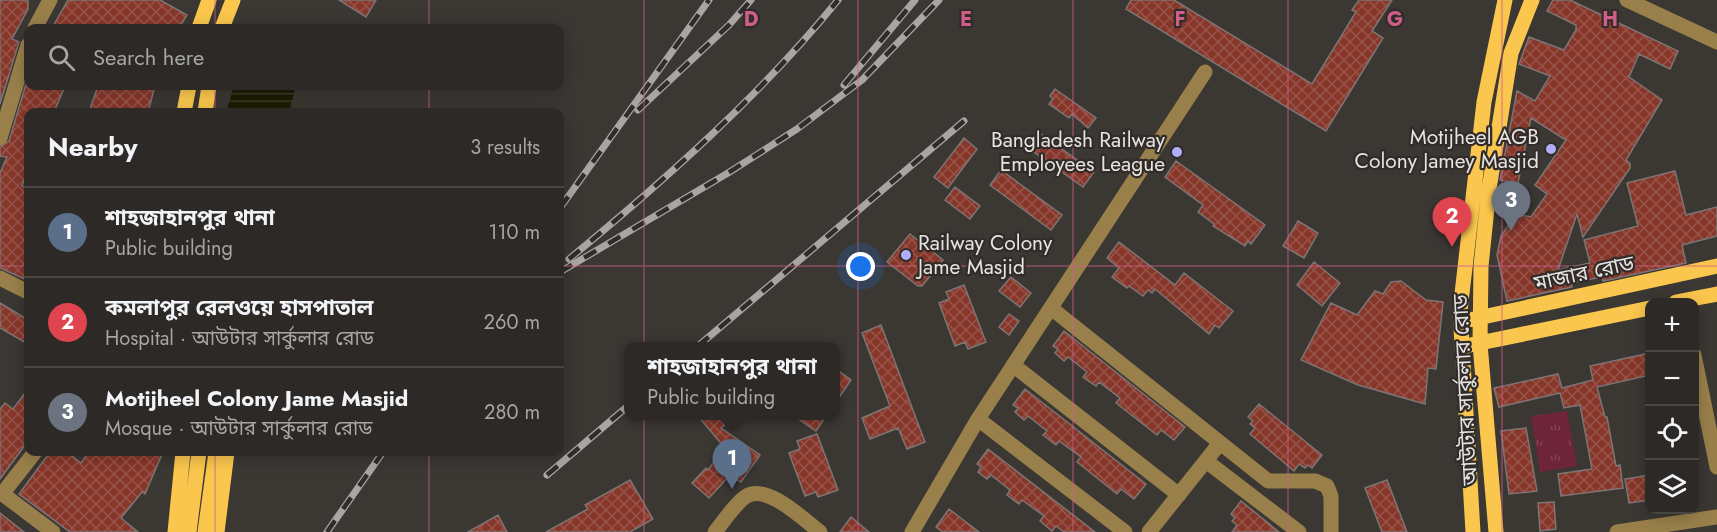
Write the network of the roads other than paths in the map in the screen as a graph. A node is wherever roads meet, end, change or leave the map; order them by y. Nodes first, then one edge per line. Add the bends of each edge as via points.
1 (50, 0) edge
2 (209, 0) edge
3 (233, 0) edge
4 (1505, 0) edge
5 (1532, 0) edge
6 (1627, 0) edge
7 (37, 24) edge
8 (200, 24) edge
9 (224, 24) edge
10 (1717, 42) edge
11 (24, 58) edge
12 (1205, 72) dead end
13 (188, 90) edge
14 (208, 90) edge
15 (185, 108) edge
16 (206, 108) edge
17 (0, 138) edge
18 (1717, 266) edge
19 (0, 278) edge
20 (24, 290) edge
21 (1717, 294) edge
22 (1699, 298) edge
23 (1051, 308) junction
24 (1645, 309) edge
25 (1479, 318) junction
26 (1460, 322) junction
27 (1480, 344) junction
28 (1461, 347) junction
29 (1013, 365) junction
30 (1699, 375) edge
31 (978, 420) junction
32 (1220, 443) junction
33 (32, 456) edge
34 (183, 456) edge
35 (198, 456) edge
36 (215, 456) edge
37 (226, 456) edge
38 (1206, 461) junction
39 (1717, 467) edge
40 (1, 493) edge
41 (1179, 495) junction
42 (1717, 517) edge
43 (53, 532) edge
44 (175, 532) edge
45 (189, 532) edge
46 (205, 532) edge
47 (217, 532) edge
48 (715, 532) edge
49 (820, 532) edge
50 (912, 532) edge
51 (1125, 532) edge
52 (1149, 532) edge
53 (1299, 532) edge
54 (1332, 532) edge
55 (1473, 532) edge
56 (1496, 532) edge
57 (1617, 532) edge

1 - 7 street
2 - 8 main road
3 - 9 main road
4 - 26 main road, আউটার সার্কুলার রোড via 1484,102
5 - 25 main road, আউটার সার্কুলার রোড via 1511,53 1503,93 1488,189
6 - 10 street
11 - 17 street
12 - 23 street
13 - 15 main road
14 - 16 main road
18 - 25 main road, মাজার রোড
19 - 20 street
21 - 22 main road
23 - 29 street
23 - 32 street
24 - 27 main road
25 - 26 main road, মাজার রোড
25 - 27 main road, আউটার সার্কুলার রোড
26 - 28 main road, আউটার সার্কুলার রোড
27 - 28 main road
27 - 56 main road, আউটার সার্কুলার রোড
28 - 55 main road, আউটার সার্কুলার রোড
29 - 31 street
29 - 41 street
30 - 39 street
31 - 50 street
31 - 51 street
32 - 38 street
32 - 54 street via 1268,481 1315,481 1327,486
33 - 40 street
34 - 44 main road
35 - 45 main road
36 - 46 main road
37 - 47 main road
38 - 41 street
38 - 53 street
40 - 43 street
41 - 52 street
42 - 57 street
48 - 49 street via 746,496 757,493 770,495

